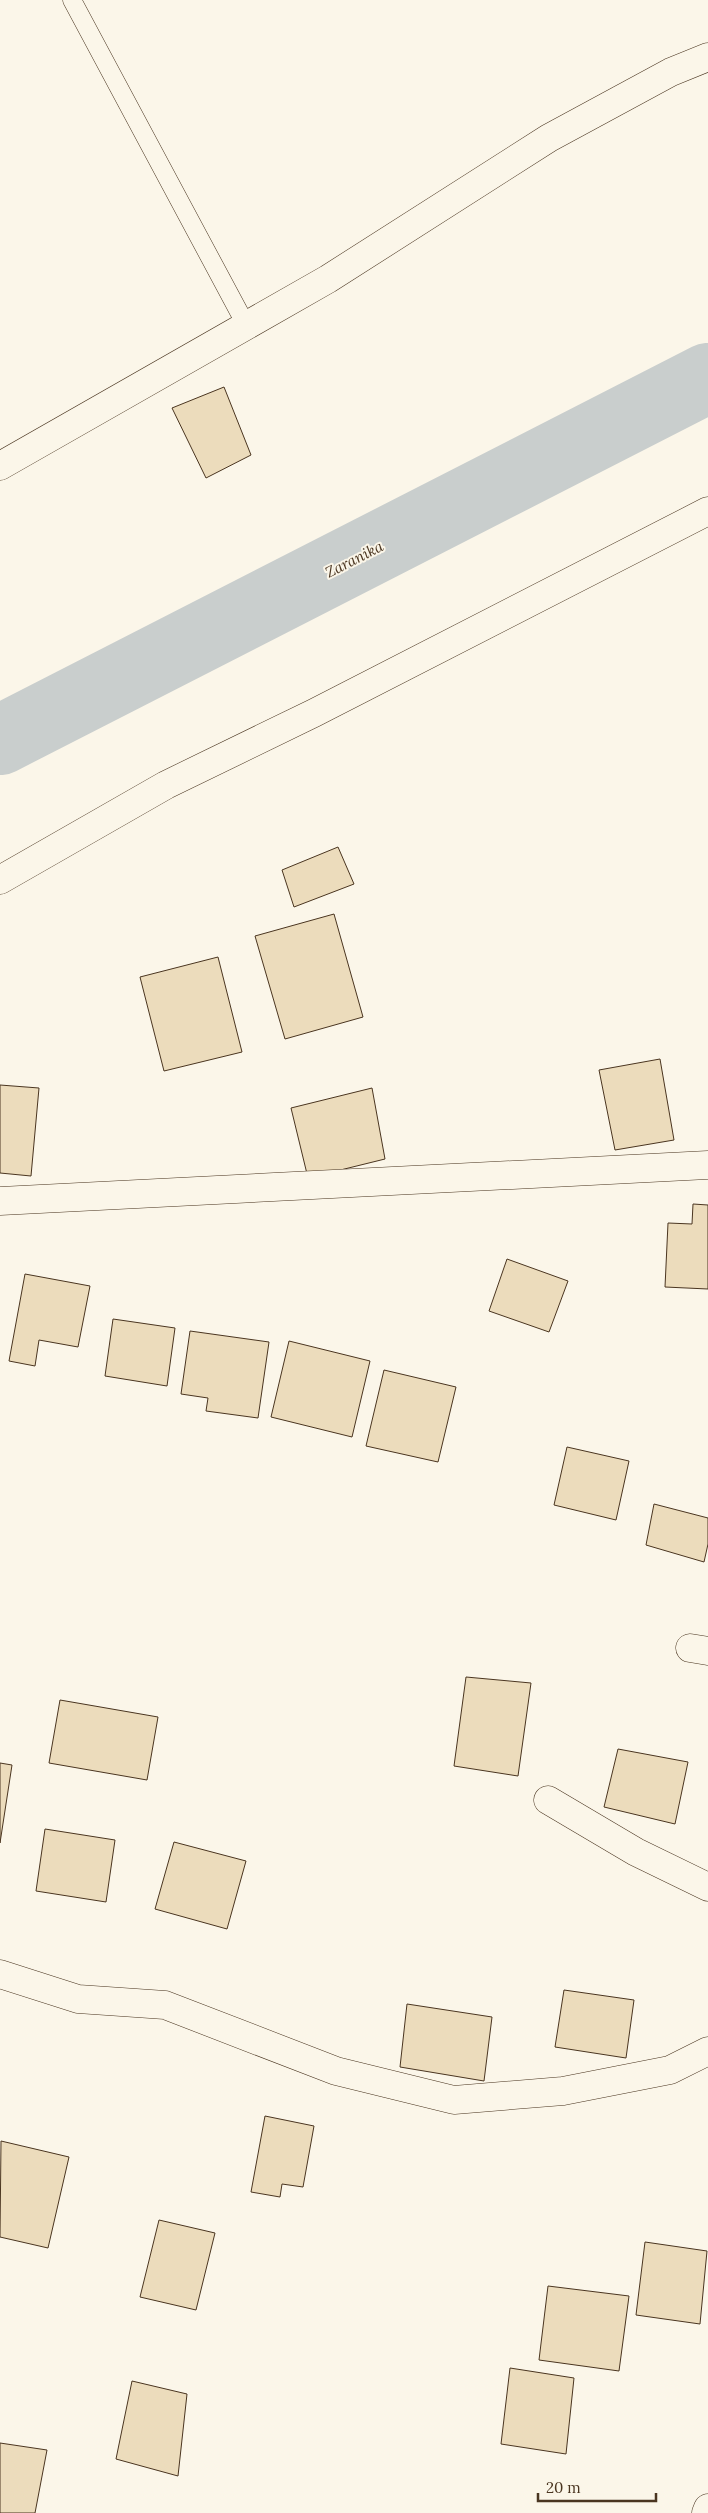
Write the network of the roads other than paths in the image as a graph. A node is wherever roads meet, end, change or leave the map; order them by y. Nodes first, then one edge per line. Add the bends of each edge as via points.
1 (72, 0) edge
2 (708, 57) edge
3 (246, 325) junction
4 (0, 466) edge
5 (708, 511) edge
6 (0, 880) edge
7 (708, 1165) edge
8 (0, 1201) edge
9 (548, 1800) dead end
10 (708, 1887) edge
11 (0, 1974) edge
12 (708, 2051) edge
13 (708, 2508) edge
14 (706, 2513) edge

1 - 3 lane
2 - 3 street via 670,72 550,138 328,279
3 - 4 street
5 - 6 street via 314,713 166,785
7 - 8 street
9 - 10 street via 636,1852
11 - 12 street via 78,1999 165,2005 336,2071 454,2100 563,2091 670,2070
13 - 14 street

